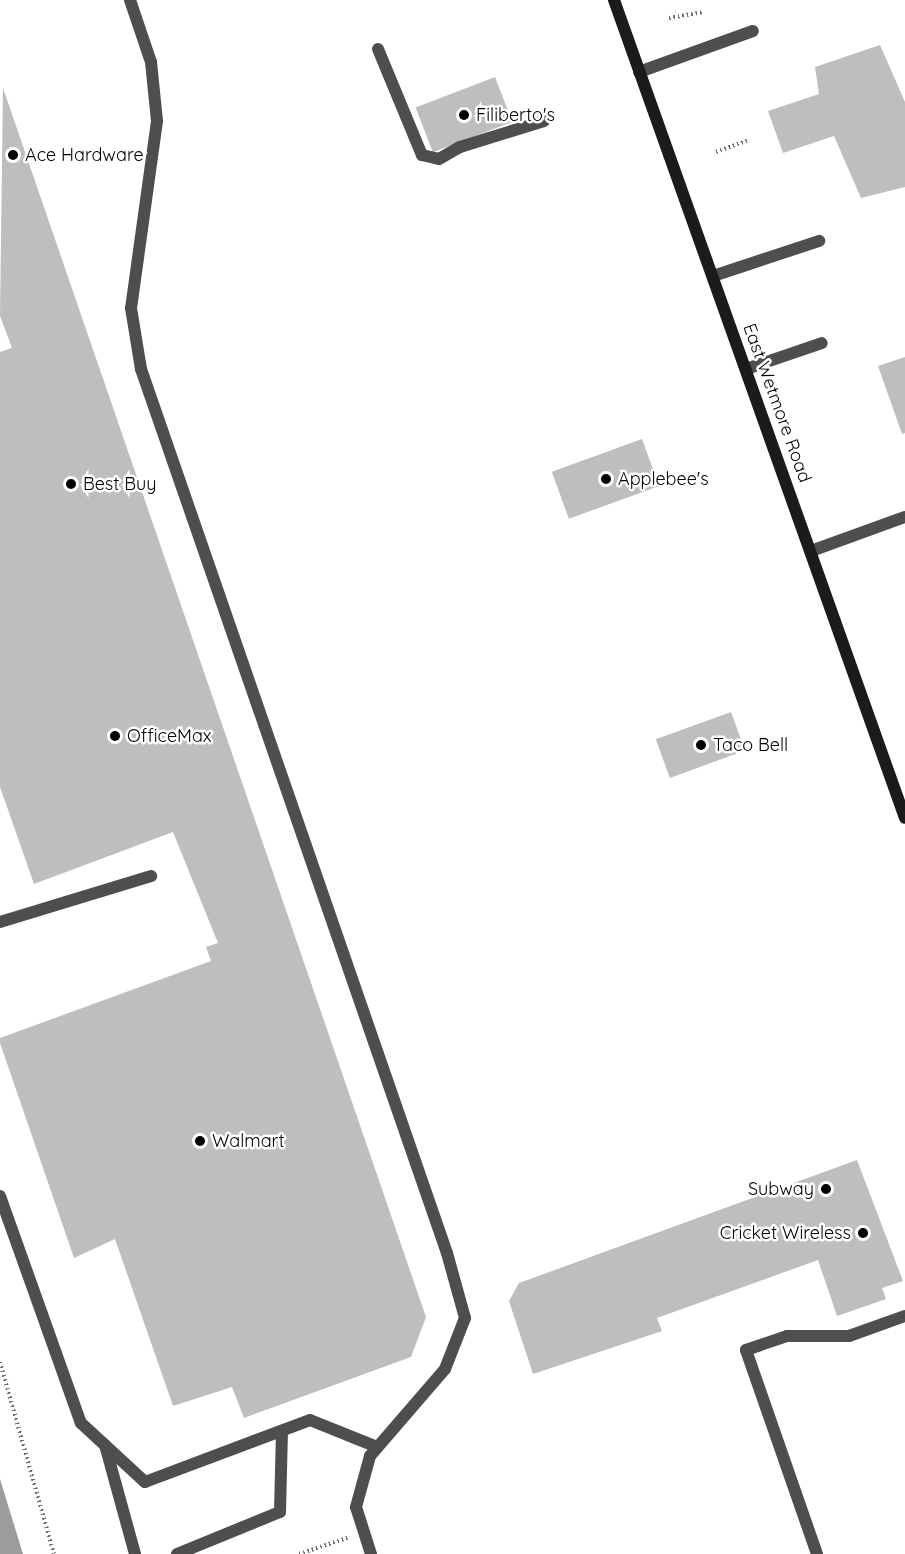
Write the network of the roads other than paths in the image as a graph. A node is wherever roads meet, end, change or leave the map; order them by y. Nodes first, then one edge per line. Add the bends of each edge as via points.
1 (130, 0) edge
2 (614, 0) edge
3 (753, 30) dead end
4 (378, 49) dead end
5 (639, 72) junction
6 (544, 121) dead end
7 (819, 241) dead end
8 (712, 276) junction
9 (822, 343) dead end
10 (746, 369) junction
11 (905, 517) edge
12 (811, 551) junction
13 (905, 819) edge
14 (151, 876) dead end
15 (0, 922) edge
16 (0, 1196) edge
17 (905, 1316) edge
18 (282, 1431) junction
19 (105, 1445) junction
20 (377, 1447) junction
21 (135, 1554) edge
22 (177, 1554) edge
23 (371, 1554) edge
24 (817, 1554) edge

1 - 20 street via 151,62 156,121 131,308 141,369 447,1253 465,1318 446,1369
2 - 5 main road, East Wetmore Road
3 - 5 street
4 - 6 street via 422,155 439,159 459,147
5 - 8 main road, East Wetmore Road
7 - 8 street
8 - 10 main road, East Wetmore Road
9 - 10 street
10 - 12 main road, East Wetmore Road
11 - 12 street
12 - 13 main road, East Wetmore Road
14 - 15 street
16 - 19 street via 81,1424
17 - 24 street via 849,1336 787,1336 746,1350
18 - 19 street via 146,1482
18 - 20 street via 310,1420
18 - 22 street via 280,1512
19 - 21 street
20 - 23 street via 356,1507

